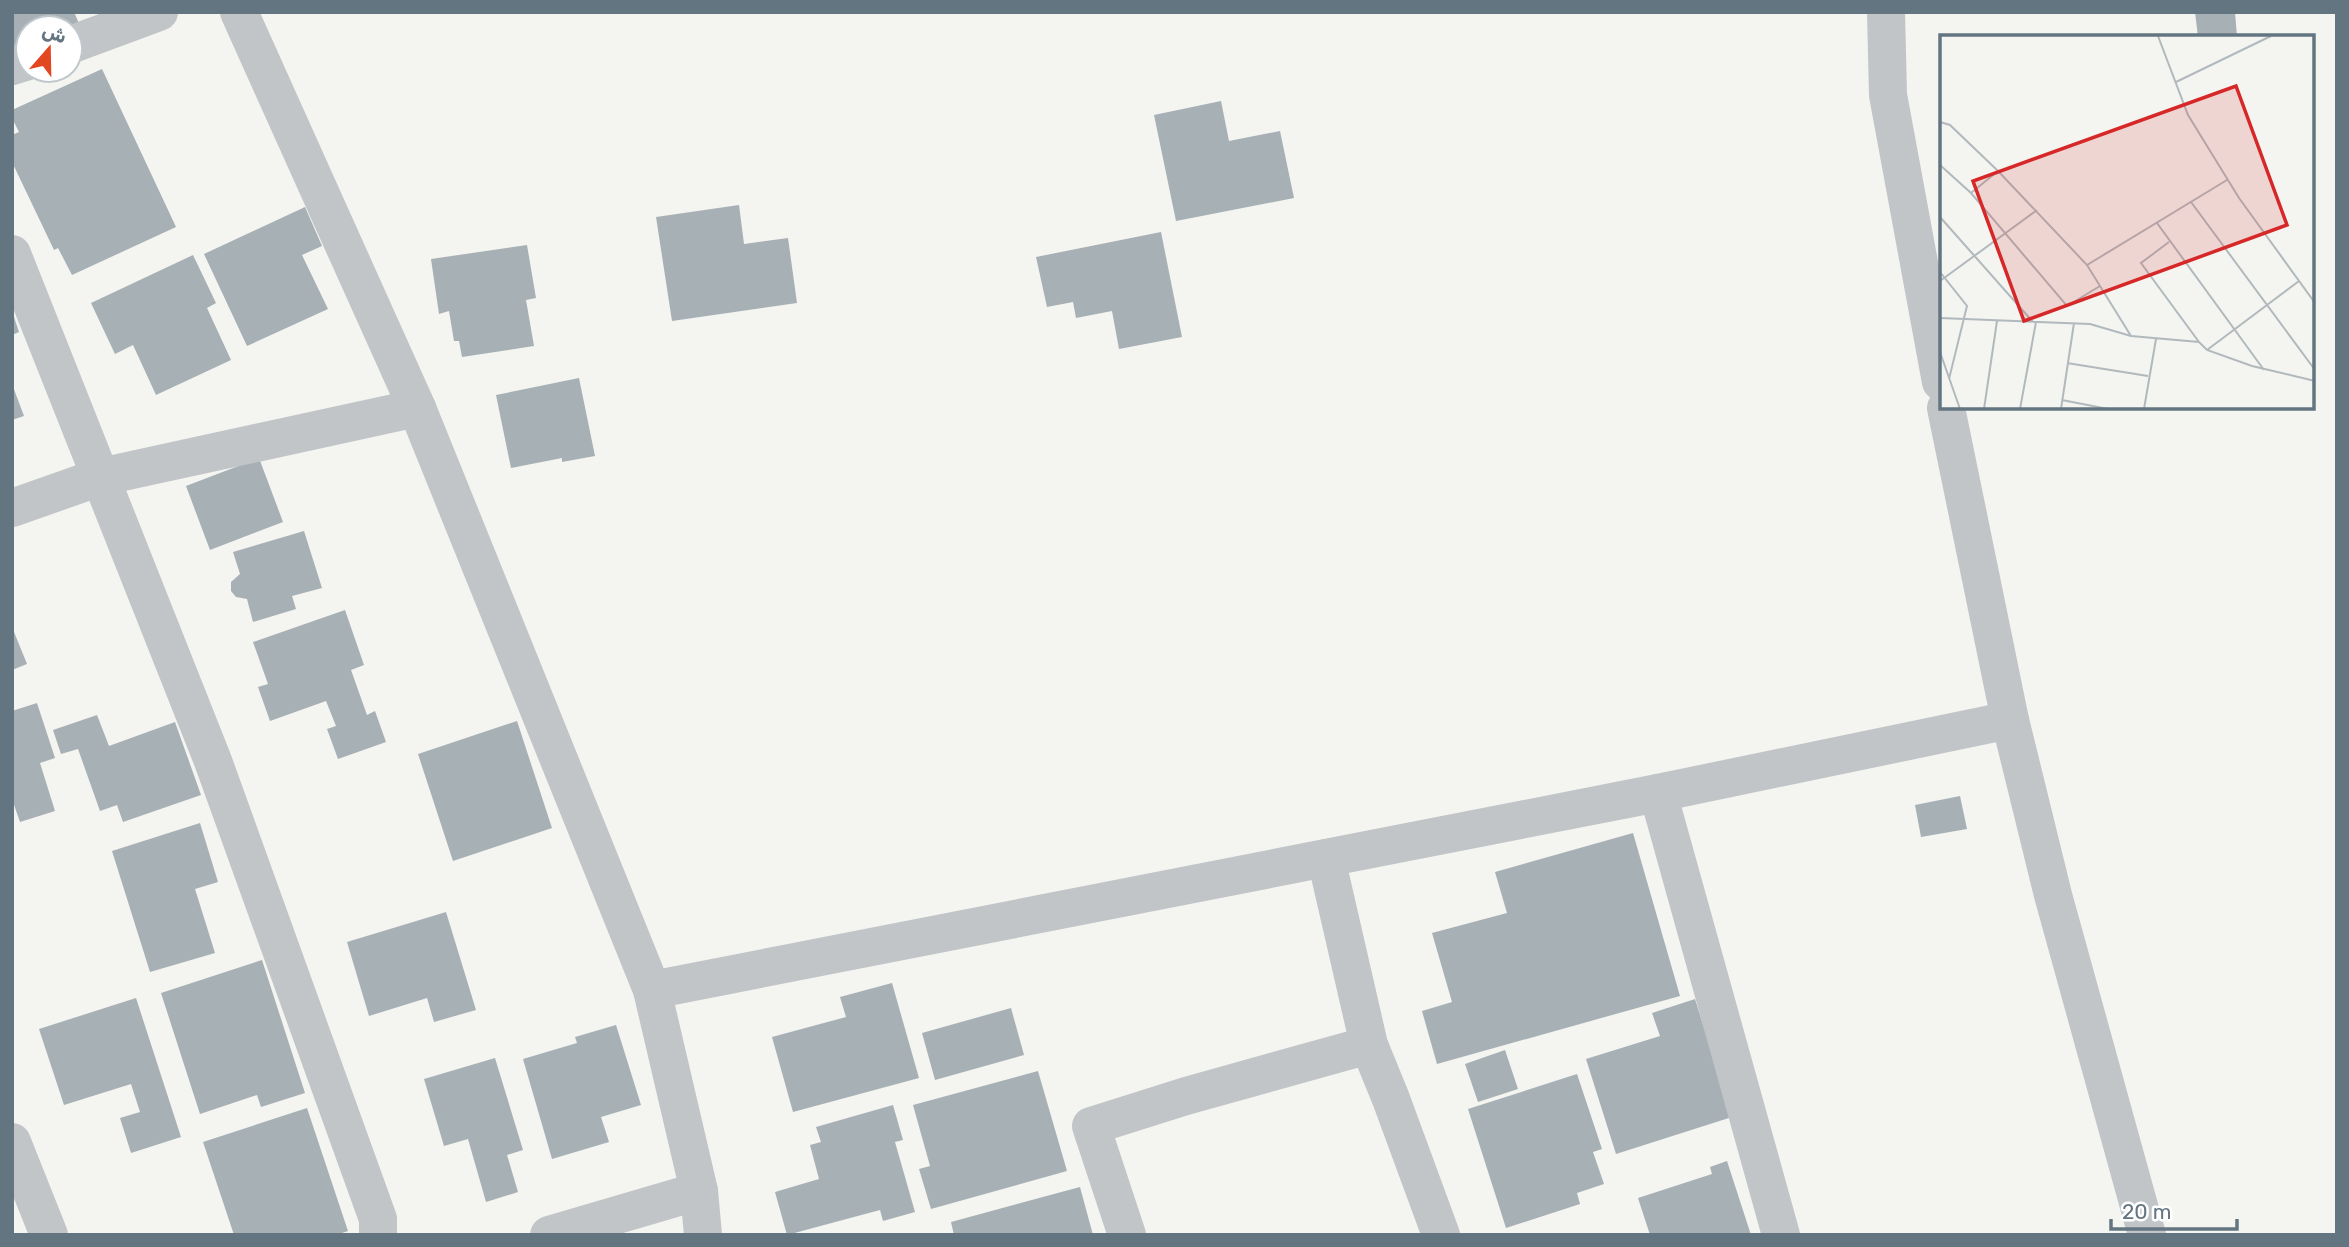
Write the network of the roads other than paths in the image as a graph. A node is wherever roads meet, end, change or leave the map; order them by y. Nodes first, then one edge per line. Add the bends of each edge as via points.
1 (159, 12) edge
2 (239, 12) edge
3 (1886, 12) edge
4 (84, 40) edge
5 (12, 254) edge
6 (1940, 377) edge
7 (417, 408) junction
8 (1946, 410) edge
9 (100, 477) junction
10 (12, 508) edge
11 (2010, 720) junction
12 (1658, 793) junction
13 (1326, 858) junction
14 (652, 990) junction
15 (1369, 1045) junction
16 (12, 1142) edge
17 (699, 1191) junction
18 (49, 1235) edge
19 (378, 1235) edge
20 (549, 1235) edge
21 (703, 1235) edge
22 (1127, 1235) edge
23 (1441, 1235) edge
24 (1781, 1235) edge
25 (2147, 1235) edge

1 - 4 street
2 - 7 street
3 - 6 street via 1888,94
5 - 9 street
7 - 9 street
7 - 14 street
8 - 11 street
9 - 10 street
9 - 19 street via 213,761 378,1219
11 - 12 street
11 - 25 street
12 - 13 street
12 - 24 street
13 - 14 street
13 - 15 street
14 - 17 street
15 - 22 street via 1091,1126
15 - 23 street
16 - 18 street
17 - 20 street
17 - 21 street

